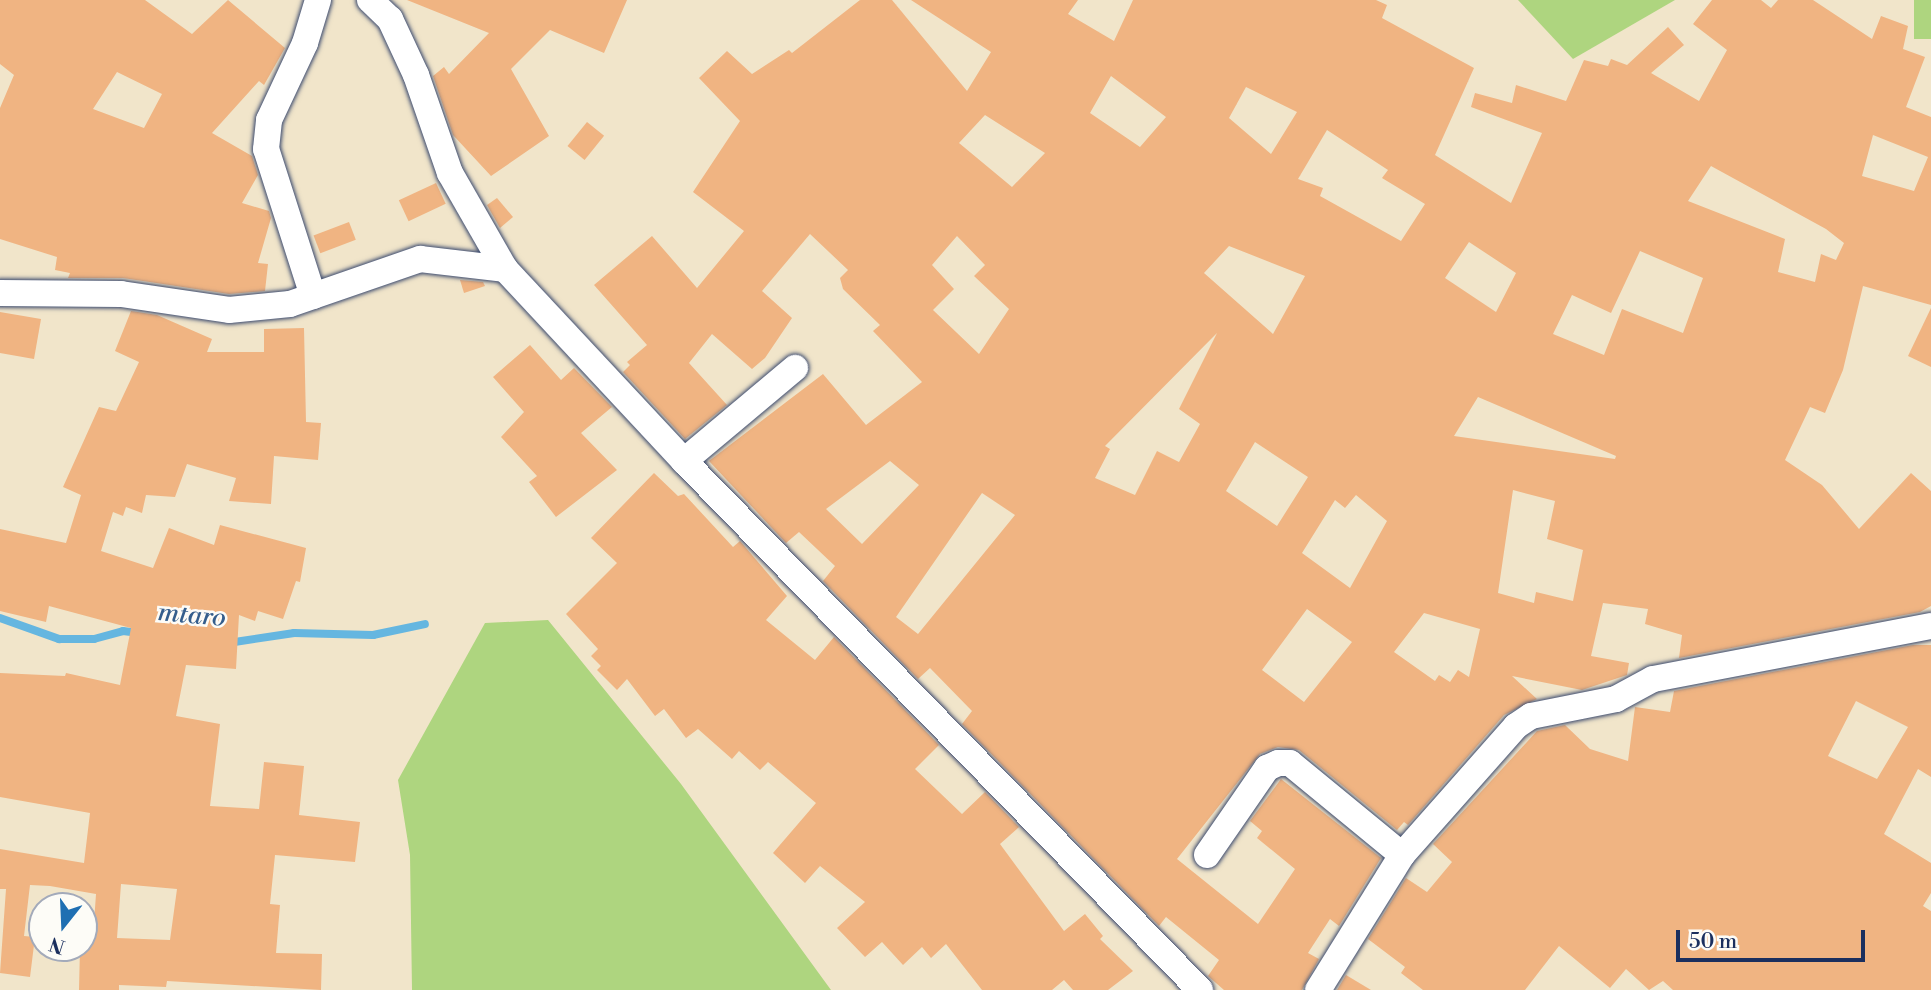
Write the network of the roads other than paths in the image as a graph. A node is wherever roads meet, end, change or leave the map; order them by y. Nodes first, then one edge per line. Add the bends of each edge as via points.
1 (317, 0) edge
2 (370, 0) edge
3 (505, 269) junction
4 (0, 293) edge
5 (313, 296) junction
6 (795, 368) dead end
7 (684, 461) junction
8 (1931, 626) edge
9 (1207, 855) dead end
10 (1402, 855) junction
11 (1199, 990) edge
12 (1318, 990) edge

1 - 5 street via 305,43 269,120 266,149
2 - 3 street via 390,19 416,75 450,173
3 - 5 street via 420,259
3 - 7 street
4 - 5 street via 121,293 229,310 290,304
6 - 7 street
7 - 11 street
8 - 10 street via 1653,679 1616,699 1531,716 1516,726
9 - 10 street via 1267,768 1290,763
10 - 12 street

